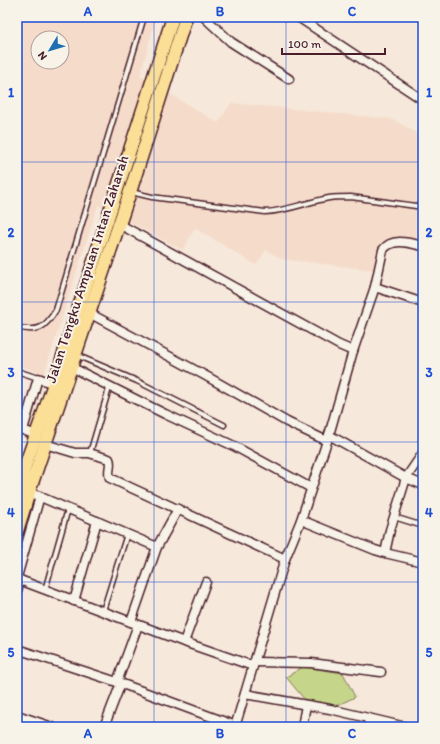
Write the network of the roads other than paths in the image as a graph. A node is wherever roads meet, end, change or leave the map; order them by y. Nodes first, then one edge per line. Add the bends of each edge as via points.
1 (144, 17) edge
2 (173, 17) edge
3 (186, 17) edge
4 (204, 17) edge
5 (298, 17) edge
6 (290, 79) dead end
7 (423, 100) edge
8 (130, 192) junction
9 (423, 207) edge
10 (107, 218) junction
11 (119, 224) junction
12 (423, 246) edge
13 (376, 286) junction
14 (423, 303) edge
15 (89, 312) junction
16 (17, 327) edge
17 (353, 351) junction
18 (75, 355) junction
19 (71, 366) junction
20 (17, 371) edge
21 (38, 378) junction
22 (54, 384) junction
23 (110, 385) junction
24 (224, 425) dead end
25 (20, 429) edge
26 (36, 435) junction
27 (328, 438) junction
28 (45, 444) junction
29 (423, 453) edge
30 (89, 454) junction
31 (21, 465) edge
32 (406, 478) junction
33 (423, 485) edge
34 (311, 488) junction
35 (34, 494) junction
36 (17, 496) edge
37 (68, 509) junction
38 (178, 509) junction
39 (394, 517) junction
40 (301, 520) junction
41 (97, 521) junction
42 (423, 526) edge
43 (17, 531) edge
44 (127, 534) junction
45 (156, 547) junction
46 (385, 553) junction
47 (285, 559) junction
48 (423, 562) edge
49 (18, 578) edge
50 (206, 582) dead end
51 (17, 590) edge
52 (45, 590) junction
53 (74, 601) junction
54 (103, 612) junction
55 (134, 624) junction
56 (184, 642) junction
57 (17, 650) edge
58 (253, 664) junction
59 (381, 672) dead end
60 (119, 683) junction
61 (245, 694) junction
62 (306, 705) junction
63 (17, 715) edge
64 (368, 723) edge
65 (40, 725) edge
66 (52, 727) edge
67 (104, 727) edge
68 (236, 727) edge
69 (302, 727) edge
70 (406, 727) edge

1 - 16 lane via 56,310 46,324 38,329 26,330
2 - 10 main road, Jalan Tengku Ampuan Intan Zaharah
3 - 8 main road, Jalan Tengku Ampuan Intan Zaharah
4 - 6 street via 231,42
5 - 7 street
8 - 9 lane via 265,212 340,197
8 - 11 main road, Jalan Tengku Ampuan Intan Zaharah
10 - 11 main road
10 - 22 main road, Jalan Tengku Ampuan Intan Zaharah
11 - 15 main road, Jalan Tengku Ampuan Intan Zaharah
11 - 17 street via 332,342
12 - 13 street via 394,243 385,247
13 - 14 street
13 - 17 street
15 - 18 main road, Jalan Tengku Ampuan Intan Zaharah
15 - 27 street via 287,422
17 - 27 street
18 - 19 main road, Jalan Tengku Ampuan Intan Zaharah
18 - 24 lane via 138,381
19 - 23 street
19 - 28 main road, Jalan Tengku Ampuan Intan Zaharah
20 - 21 lane
21 - 22 street
21 - 25 street
22 - 26 main road, Jalan Tengku Ampuan Intan Zaharah
23 - 30 lane
23 - 34 street via 234,446
25 - 26 street
26 - 31 main road, Jalan Tengku Ampuan Intan Zaharah
27 - 32 street
27 - 34 street
28 - 30 street via 75,453
28 - 35 main road, Jalan Tengku Ampuan Intan Zaharah
29 - 32 street
30 - 38 street via 109,459 110,478
31 - 36 main road, Jalan Tengku Ampuan Intan Zaharah
32 - 33 street
32 - 39 street
34 - 40 street
35 - 37 street
35 - 43 main road, Jalan Tengku Ampuan Intan Zaharah
35 - 49 street
37 - 41 street
37 - 52 lane
38 - 45 street
38 - 47 street
39 - 42 lane
39 - 46 street
40 - 46 street
40 - 47 street
41 - 44 street
41 - 53 street
44 - 45 street
44 - 54 lane
45 - 55 street
46 - 48 street
47 - 58 street
49 - 51 street
49 - 52 street
50 - 56 street
52 - 53 street
53 - 54 street
54 - 55 street
55 - 56 street
55 - 60 street
56 - 58 street
57 - 60 street
58 - 59 street via 311,663
58 - 61 street
60 - 67 street
60 - 68 street
61 - 62 street
61 - 68 street
62 - 64 street
62 - 69 street
63 - 65 street
64 - 70 street
65 - 66 street

